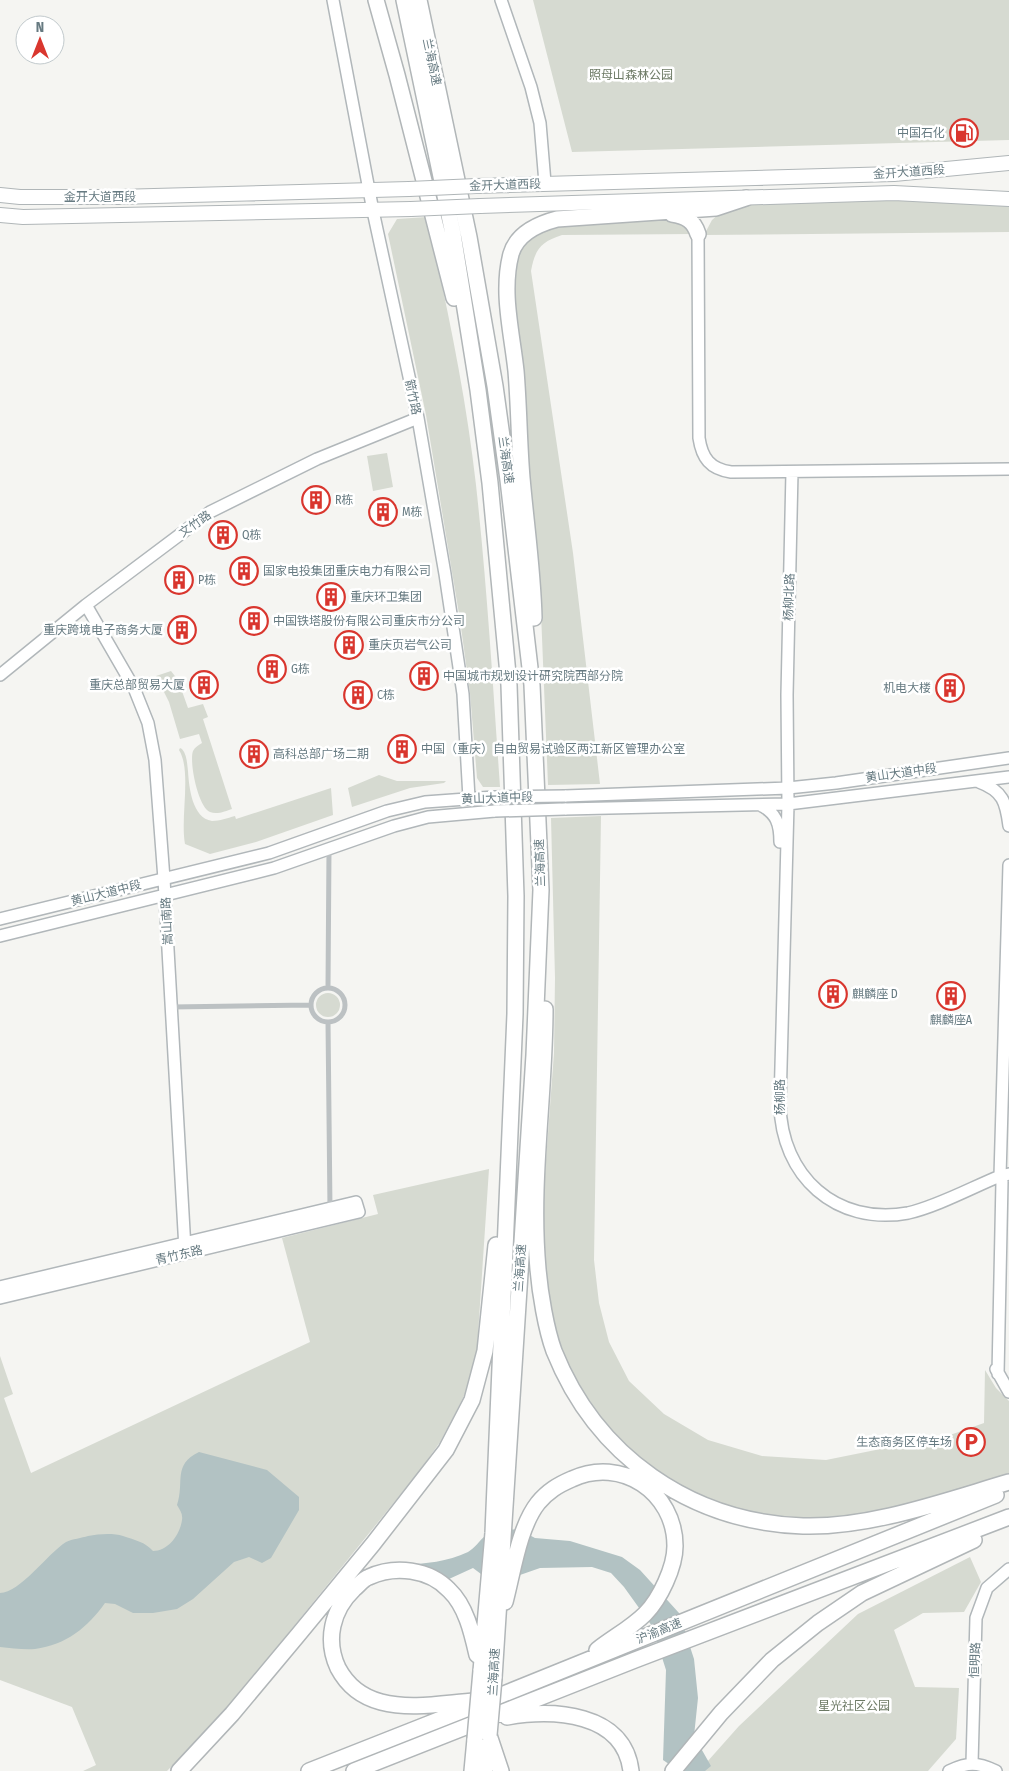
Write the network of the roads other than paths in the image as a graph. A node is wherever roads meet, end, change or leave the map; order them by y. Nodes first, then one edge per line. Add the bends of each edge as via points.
1 (333, 0) edge
2 (376, 0) edge
3 (404, 0) edge
4 (419, 0) edge
5 (501, 0) edge
6 (1009, 163) edge
7 (963, 168) junction
8 (1009, 172) edge
9 (545, 183) junction
10 (369, 190) junction
11 (1009, 190) edge
12 (0, 195) edge
13 (956, 196) junction
14 (746, 198) junction
15 (1009, 199) edge
16 (716, 208) junction
17 (373, 211) junction
18 (661, 212) junction
19 (0, 215) edge
20 (698, 234) junction
21 (478, 390) junction
22 (418, 418) junction
23 (1009, 469) edge
24 (792, 472) junction
25 (86, 605) junction
26 (0, 675) edge
27 (532, 685) junction
28 (786, 723) junction
29 (1009, 758) edge
30 (1009, 777) edge
31 (977, 781) junction
32 (788, 788) junction
33 (764, 789) junction
34 (469, 798) junction
35 (788, 804) junction
36 (760, 805) junction
37 (1009, 826) edge
38 (329, 849) junction
39 (1009, 864) edge
40 (164, 879) junction
41 (541, 890) junction
42 (165, 894) junction
43 (1008, 895) edge
44 (0, 919) edge
45 (0, 936) edge
46 (328, 988) junction
47 (311, 1005) junction
48 (172, 1007) junction
49 (328, 1022) junction
50 (1007, 1038) edge
51 (512, 1112) junction
52 (1004, 1179) edge
53 (357, 1208) dead end
54 (330, 1214) junction
55 (185, 1248) junction
56 (0, 1288) edge
57 (0, 1298) edge
58 (1009, 1392) edge
59 (504, 1403) junction
60 (1009, 1482) edge
61 (1009, 1489) edge
62 (1009, 1517) edge
63 (1009, 1524) edge
64 (1009, 1569) edge
65 (478, 1629) junction
66 (626, 1637) junction
67 (496, 1638) junction
68 (487, 1675) junction
69 (489, 1700) junction
70 (479, 1733) junction
71 (972, 1763) junction
72 (361, 1769) edge
73 (179, 1771) edge
74 (309, 1771) edge
75 (472, 1771) edge
76 (486, 1771) edge
77 (501, 1771) edge
78 (632, 1771) edge
79 (673, 1771) edge
80 (949, 1771) edge
81 (996, 1771) edge

1 - 10 street, 箭竹路
2 - 21 highway
3 - 21 highway, 兰海高速 via 453,234
4 - 27 highway, 兰海高速 via 469,237 495,386
5 - 9 street via 540,123
6 - 7 main road, 金开大道西段
7 - 8 main road
7 - 9 main road, 金开大道西段 via 894,174
9 - 10 main road, 金开大道西段, bridge
10 - 12 main road, 金开大道西段 via 117,197
10 - 17 street, 箭竹路
11 - 13 main road
13 - 14 main road, 金开大道西段 via 894,193
13 - 15 main road, 金开大道西段
14 - 16 highway
14 - 17 main road, 金开大道西段, bridge
16 - 18 highway
16 - 20 highway via 704,218
17 - 19 main road, 金开大道西段
17 - 22 street, 箭竹路
18 - 20 highway via 692,221
18 - 27 highway via 557,219 542,223 520,238 512,252 506,286 516,372 534,616
20 - 24 street via 701,450 712,467 721,471
21 - 51 highway, 兰海高速 via 509,686 516,896
22 - 25 street, 文竹路 via 318,459 210,512
22 - 34 street, 箭竹路 via 463,694
23 - 24 street
24 - 28 street, 杨柳北路
25 - 26 street, 文竹路
25 - 40 street, 嵩山南路 via 134,688 148,723 155,760
27 - 41 highway, 兰海高速
28 - 32 street, 杨柳路
28 - 33 street via 781,742 780,777
29 - 32 street, 黄山大道中段
30 - 31 street, 黄山大道中段
31 - 35 street, 黄山大道中段
31 - 37 street via 991,787 1004,799
32 - 33 street, 黄山大道中段
32 - 35 street, 杨柳路
33 - 34 street, 黄山大道中段, bridge
34 - 40 street, 黄山大道中段 via 425,802 387,811 270,853
35 - 36 street, 黄山大道中段
35 - 52 street, 杨柳路 via 780,1111 785,1142 794,1163 808,1182 830,1199 854,1211 881,1215 923,1209
36 - 38 street, 黄山大道中段, bridge via 494,811 428,817
36 - 52 street, 杨柳路 via 775,816 780,833 775,1117 784,1156 796,1176 814,1195 838,1211 881,1221 924,1214
38 - 42 street, 黄山大道中段 via 274,868
38 - 46 street
39 - 43 street
40 - 42 street, 嵩山南路
40 - 44 street, 黄山大道中段
41 - 59 highway, 兰海高速 via 534,1055
41 - 60 highway via 546,980 545,1054 536,1189 538,1271 554,1350 588,1414 636,1465 668,1487 701,1505 770,1523 804,1526 862,1522
42 - 45 street, 黄山大道中段
42 - 48 street, 嵩山南路
43 - 50 street
46 - 47 street via 317,991
46 - 49 street via 339,991 345,1001 343,1013
47 - 48 street
47 - 49 street via 318,1018
48 - 55 street, 嵩山南路
49 - 54 street
50 - 52 street
51 - 59 highway
51 - 73 highway via 485,1351 472,1400 446,1450 373,1544 232,1714
52 - 58 street via 998,1374
53 - 54 street, 青竹东路
54 - 55 street, 青竹东路
55 - 56 street, 青竹东路
55 - 57 street, 青竹东路
59 - 65 highway via 493,1533
59 - 67 highway, 兰海高速
61 - 66 highway, 沪渝高速 via 693,1617
62 - 70 highway, 沪渝高速 via 634,1660
63 - 79 highway via 862,1593 818,1623 772,1660 721,1713
64 - 71 street, 恒明路 via 987,1588 976,1618
65 - 68 highway
65 - 69 highway via 450,1590 432,1576 410,1570 388,1571 367,1577 349,1594 336,1613 331,1636 332,1655 354,1690 380,1702 408,1706
66 - 67 highway via 658,1598 667,1580 675,1546 663,1504 649,1488 630,1476 608,1470 583,1473 554,1487 525,1522
66 - 69 highway via 580,1662
67 - 68 highway, 兰海高速
68 - 70 highway, bridge
69 - 74 highway
70 - 72 highway
70 - 75 highway
70 - 76 highway
70 - 77 highway
70 - 78 highway via 523,1714 579,1717 604,1726 620,1740
71 - 80 street
71 - 81 street

